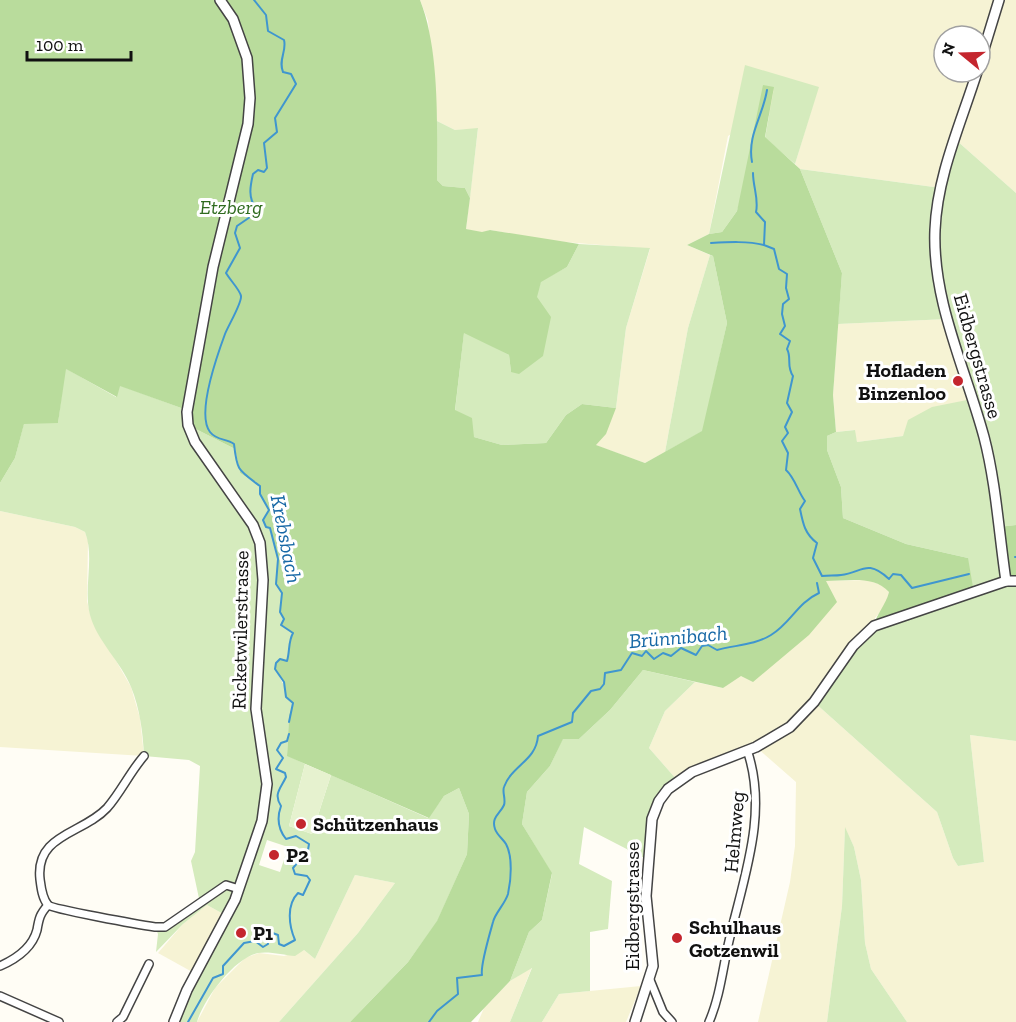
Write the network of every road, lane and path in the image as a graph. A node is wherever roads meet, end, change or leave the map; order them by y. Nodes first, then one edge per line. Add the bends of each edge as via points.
1 (220, 0) edge
2 (999, 0) edge
3 (992, 24) edge
4 (973, 84) edge
5 (1011, 581) edge
6 (747, 750) junction
7 (144, 756) dead end
8 (238, 889) junction
9 (48, 905) junction
10 (149, 964) dead end
11 (0, 966) edge
12 (650, 981) junction
13 (0, 996) edge
14 (59, 1022) edge
15 (117, 1022) edge
16 (174, 1022) edge
17 (635, 1022) edge
18 (672, 1022) edge
19 (709, 1022) edge

1 - 8 street, Ricketwilerstrasse via 233,19 247,58 248,124 213,267 187,412 195,442 253,525 263,562 256,709 266,769 266,803
2 - 3 street
4 - 5 street, Eidbergstrasse via 941,188 935,260 984,441
5 - 6 street, Eidbergstrasse via 874,627 853,646 814,702 790,727
6 - 12 street, Eidbergstrasse via 677,780 654,810 646,896 653,953
6 - 19 street, Helmweg via 755,782 753,844
7 - 9 street via 107,808 44,851 39,864 42,892
8 - 9 street via 226,885 165,927 61,911
8 - 16 street, Ricketwilerstrasse
9 - 11 street via 39,914 36,933 28,947
10 - 15 street
12 - 17 street, Eidbergstrasse
12 - 18 street via 663,1012
13 - 14 street

